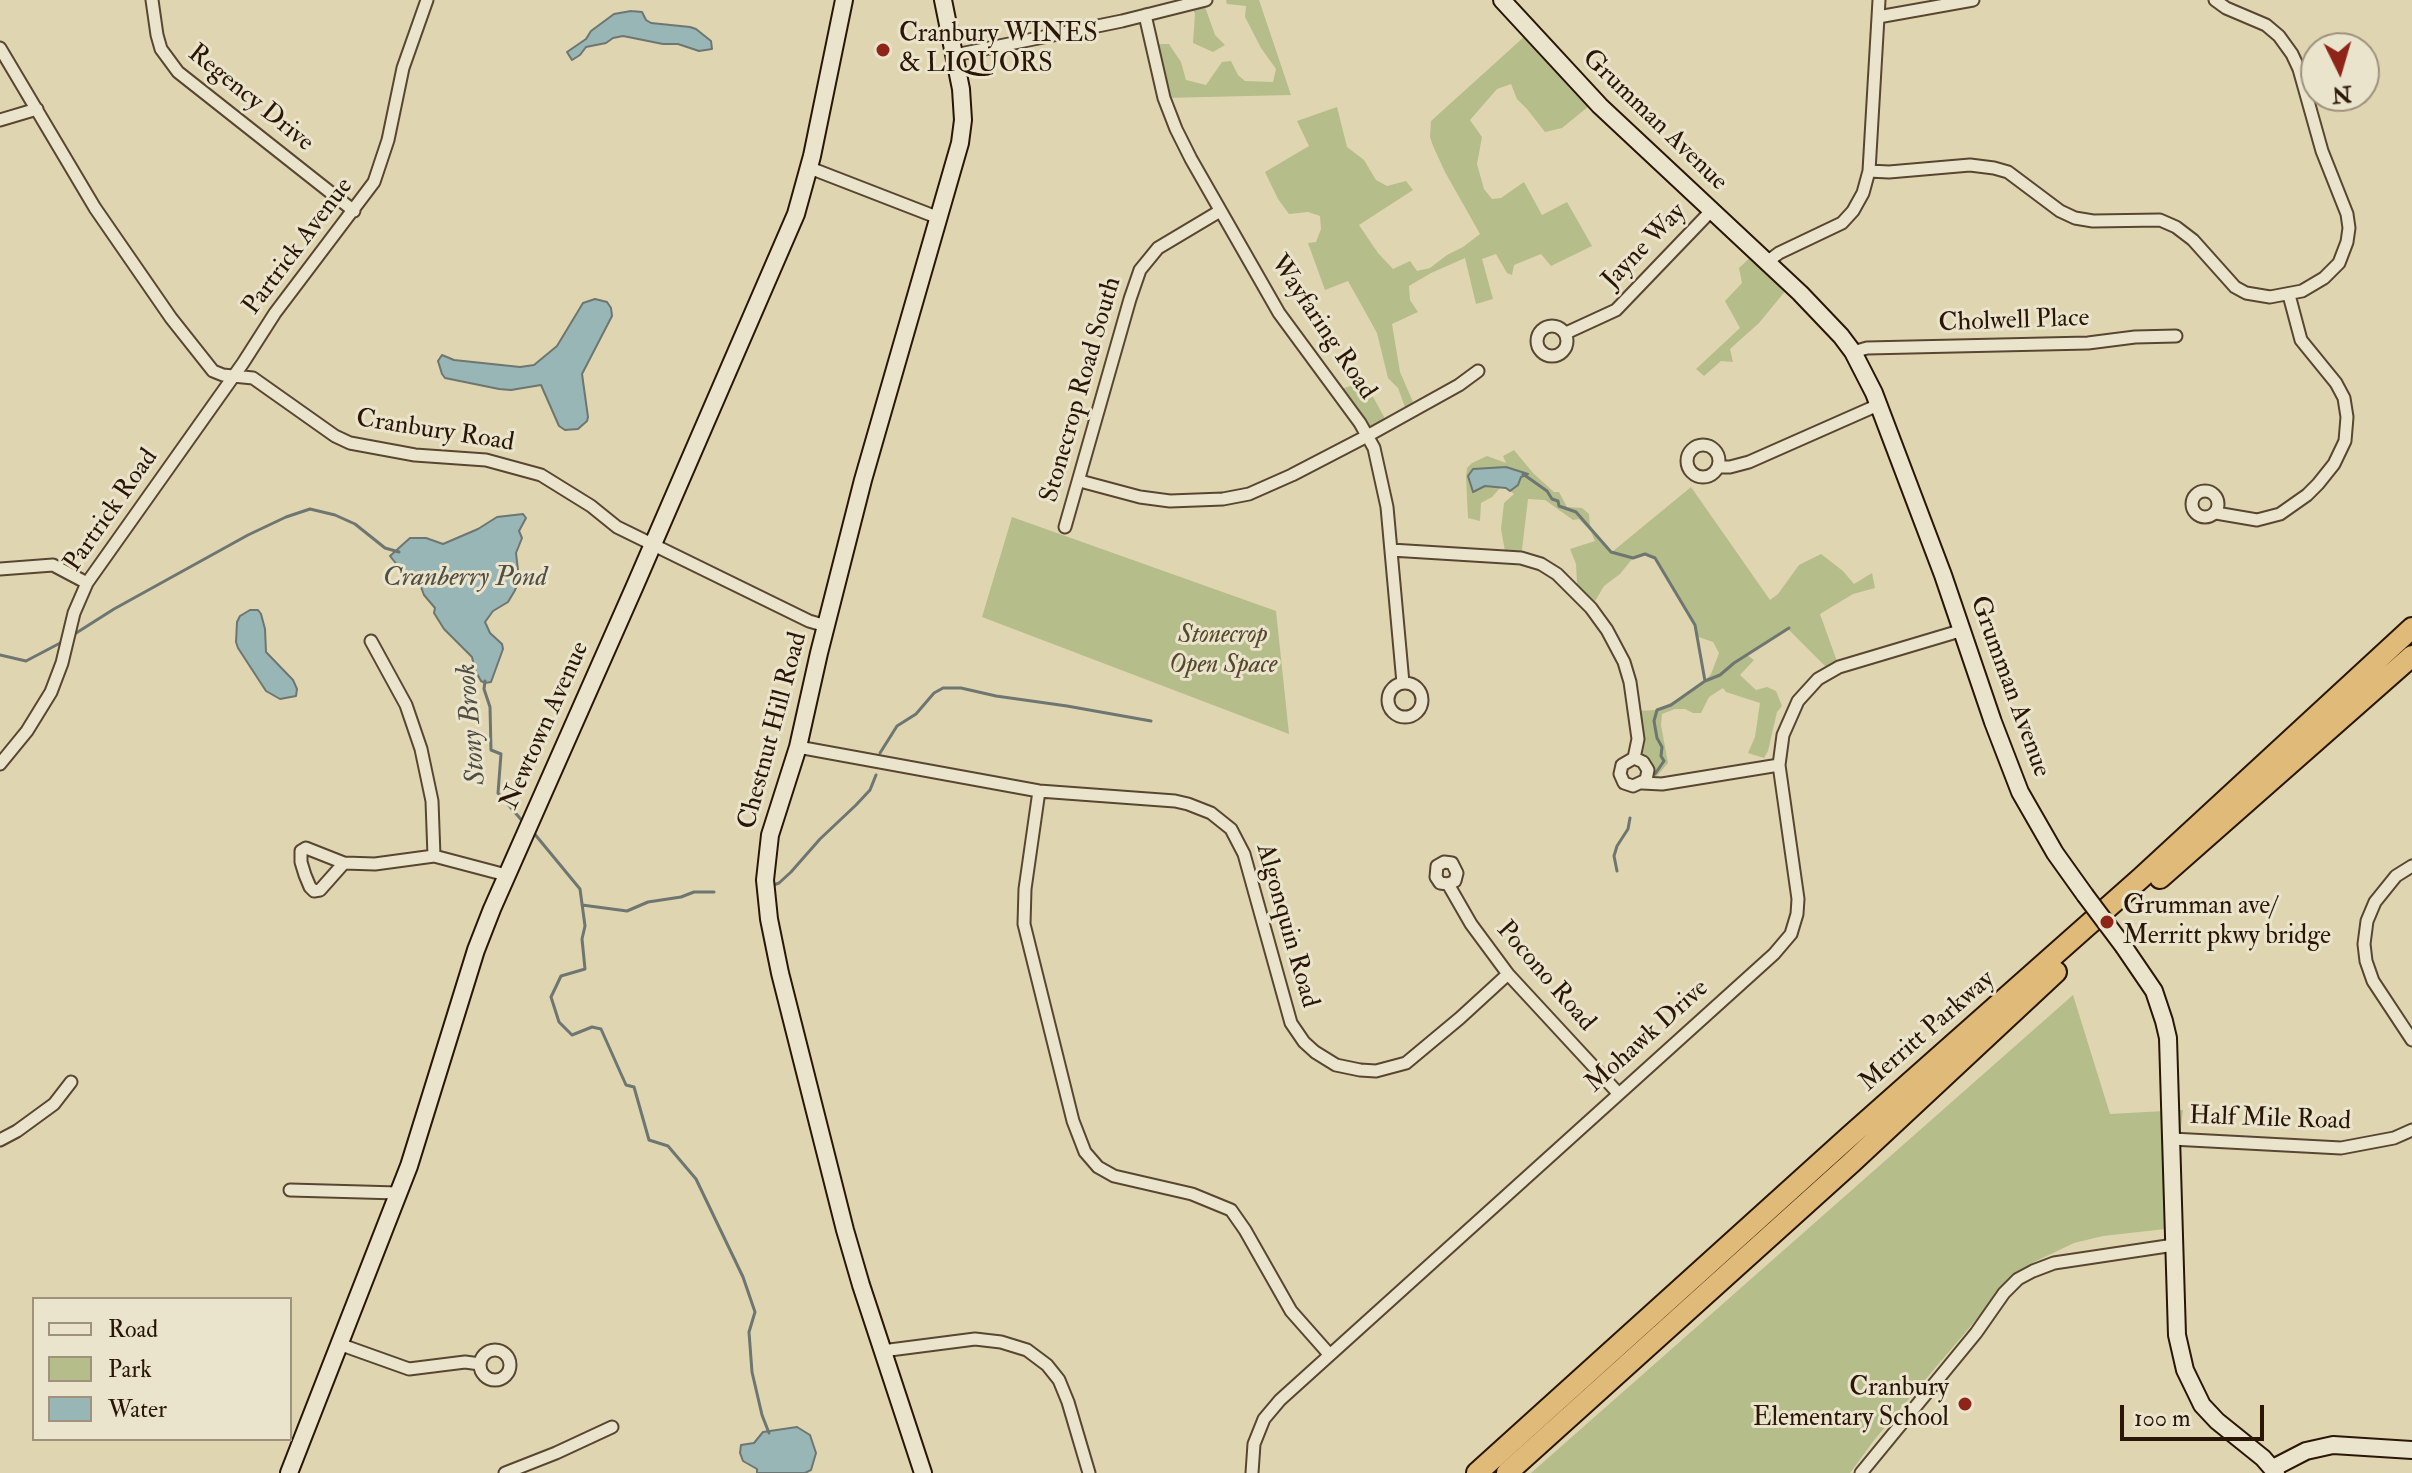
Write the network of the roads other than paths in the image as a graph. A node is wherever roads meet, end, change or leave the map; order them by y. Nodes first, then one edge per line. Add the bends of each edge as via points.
1 (152, 0) edge
2 (427, 0) edge
3 (844, 0) edge
4 (943, 0) edge
5 (1206, 0) edge
6 (1502, 0) edge
7 (1879, 0) edge
8 (1973, 0) edge
9 (2215, 0) edge
10 (1145, 15) junction
11 (1878, 17) junction
12 (0, 48) edge
13 (955, 55) junction
14 (37, 109) junction
15 (0, 120) edge
16 (810, 168) junction
17 (1869, 171) junction
18 (354, 211) junction
19 (1220, 211) junction
20 (1711, 211) junction
21 (939, 218) junction
22 (1767, 262) junction
23 (2289, 295) junction
24 (1566, 333) dead end
25 (2176, 336) dead end
26 (1853, 352) junction
27 (1478, 371) dead end
28 (234, 375) junction
29 (1878, 405) junction
30 (1369, 435) junction
31 (1718, 467) dead end
32 (1080, 481) junction
33 (2216, 513) dead end
34 (1065, 527) dead end
35 (652, 544) junction
36 (1391, 550) junction
37 (0, 569) edge
38 (87, 583) junction
39 (826, 626) junction
40 (2412, 628) edge
41 (1963, 630) junction
42 (371, 641) dead end
43 (2412, 656) edge
44 (1403, 683) dead end
45 (798, 747) junction
46 (1634, 758) junction
47 (0, 764) edge
48 (1779, 765) junction
49 (1642, 783) junction
50 (1039, 791) junction
51 (434, 856) junction
52 (344, 863) dead end
53 (2412, 866) edge
54 (506, 875) junction
55 (1448, 884) dead end
56 (1508, 974) junction
57 (2412, 1040) edge
58 (71, 1082) dead end
59 (1618, 1093) junction
60 (2412, 1130) edge
61 (2172, 1139) junction
62 (0, 1140) edge
63 (290, 1190) dead end
64 (398, 1193) junction
65 (2174, 1245) junction
66 (339, 1344) junction
67 (882, 1351) junction
68 (1329, 1354) junction
69 (480, 1364) dead end
70 (612, 1427) dead end
71 (2412, 1450) edge
72 (2274, 1470) edge
73 (289, 1473) edge
74 (505, 1473) edge
75 (923, 1473) edge
76 (1089, 1473) edge
77 (1252, 1473) edge
78 (1477, 1473) edge
79 (1507, 1473) edge
80 (1861, 1473) edge

1 - 18 street, Regency Drive via 161,49 178,72
2 - 18 street, Partrick Avenue via 403,68 378,174
3 - 16 street, Newtown Avenue
4 - 13 street, Chestnut Hill Road
5 - 10 street
6 - 20 street, Grumman Avenue via 1616,122
7 - 11 street
8 - 11 street
9 - 23 street via 2266,25 2292,54 2347,214 2347,242 2339,263 2324,278
10 - 13 street
10 - 19 street, Wayfaring Road via 1164,98
11 - 17 street
12 - 14 street, Cranbury Road
13 - 21 street, Chestnut Hill Road via 963,127
14 - 15 street
14 - 28 street, Cranbury Road via 95,208 182,332 213,371
16 - 21 street
16 - 35 street, Newtown Avenue via 790,228
17 - 22 street via 1858,203 1842,223
17 - 23 street via 1970,165 2008,172 2075,218 2160,220 2193,240 2235,287 2255,295
18 - 28 street, Partrick Avenue
19 - 30 street, Wayfaring Road via 1284,321
19 - 32 street, Stonecrop Road South via 1158,248 1140,270
20 - 22 street, Grumman Avenue
20 - 24 street, Jayne Way via 1616,310
21 - 39 street, Chestnut Hill Road
22 - 26 street, Grumman Avenue
23 - 33 street via 2301,340 2344,398 2345,441 2318,484 2280,514 2257,520
25 - 26 street, Cholwell Place
26 - 29 street, Grumman Avenue
27 - 30 street
28 - 35 street, Cranbury Road via 253,378 350,443 486,460 541,475 617,527
28 - 38 street, Partrick Road
29 - 31 street via 1749,462
29 - 41 street, Grumman Avenue
30 - 32 street via 1236,498 1155,499
30 - 36 street, Wayfaring Road via 1384,487
32 - 34 street, Stonecrop Road South
35 - 39 street, Cranbury Road
35 - 54 street, Newtown Avenue
36 - 44 street, Wayfaring Road
36 - 46 street via 1521,558 1557,574 1591,608 1624,662 1638,739
37 - 38 street via 53,565
38 - 47 street, Partrick Road via 55,684
39 - 45 street, Chestnut Hill Road
40 - 78 highway, Merritt Parkway
41 - 48 street, Mohawk Drive via 1847,664 1818,679 1792,710
41 - 61 street, Grumman Avenue, bridge via 2020,792 2055,853 2147,978 2164,1021
42 - 51 street via 406,705 421,749 432,801
43 - 79 highway, Merritt Parkway
45 - 50 street, Algonquin Road
45 - 67 street, Chestnut Hill Road via 770,835 766,900 809,1094
46 - 49 street via 1648,770
46 - 49 street via 1622,765 1621,779 1628,785
48 - 49 street
48 - 59 street, Mohawk Drive via 1798,899 1791,934
50 - 56 street, Algonquin Road via 1175,801 1221,820 1244,854 1291,1023 1304,1042 1336,1065 1376,1071 1406,1063
50 - 68 street via 1024,924 1070,1112 1085,1152 1114,1176 1192,1194 1231,1210 1291,1311
51 - 52 street
51 - 54 street
53 - 57 street via 2375,902 2364,944 2373,981
54 - 64 street, Newtown Avenue via 476,950
55 - 56 street, Pocono Road
56 - 59 street, Pocono Road
58 - 62 street via 54,1104
59 - 68 street, Mohawk Drive
60 - 61 street, Half Mile Road via 2341,1148
61 - 65 street, Grumman Avenue
63 - 64 street
64 - 66 street, Newtown Avenue
65 - 72 street, Grumman Avenue via 2177,1335 2193,1389 2217,1421
65 - 80 street via 2062,1262 2018,1279
66 - 69 street via 409,1369
66 - 73 street, Newtown Avenue
67 - 75 street, Chestnut Hill Road
67 - 76 street via 975,1339 1027,1350 1059,1380
68 - 77 street, Mohawk Drive via 1264,1419 1254,1444
70 - 74 street
71 - 72 street via 2333,1445 2306,1451

